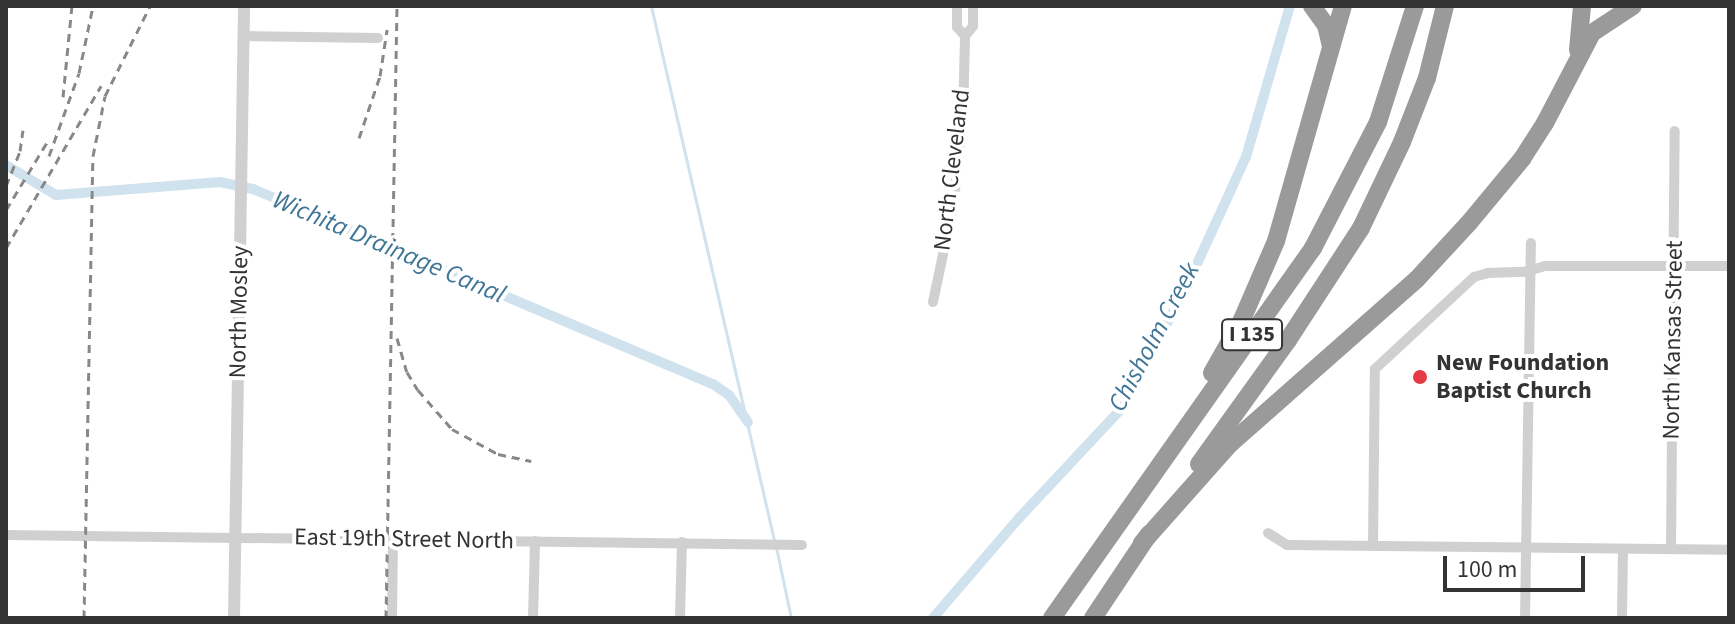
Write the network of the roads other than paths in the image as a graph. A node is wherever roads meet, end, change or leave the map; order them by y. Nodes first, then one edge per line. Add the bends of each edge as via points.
1 (244, 6) edge
2 (957, 6) edge
3 (973, 6) edge
4 (1343, 6) edge
5 (1415, 6) edge
6 (1445, 6) edge
7 (1582, 6) edge
8 (1633, 6) edge
9 (1314, 8) edge
10 (243, 36) junction
11 (965, 36) junction
12 (378, 38) dead end
13 (1331, 49) junction
14 (1576, 60) junction
15 (1675, 131) dead end
16 (1531, 243) dead end
17 (1674, 266) junction
18 (1729, 266) edge
19 (1532, 269) junction
20 (933, 302) dead end
21 (1143, 489) junction
22 (1268, 533) dead end
23 (6, 535) edge
24 (236, 537) junction
25 (393, 539) junction
26 (535, 541) junction
27 (682, 542) junction
28 (1142, 543) junction
29 (802, 545) dead end
30 (1373, 546) junction
31 (1527, 548) junction
32 (1623, 549) junction
33 (1671, 549) junction
34 (1729, 550) edge
35 (234, 618) edge
36 (392, 618) edge
37 (533, 618) edge
38 (680, 618) edge
39 (1052, 618) edge
40 (1093, 618) edge
41 (1525, 618) edge
42 (1622, 618) edge

1 - 10 street, North Mosley
2 - 11 street, North Cleveland via 957,27
3 - 11 street, North Cleveland via 973,26
4 - 13 highway
5 - 21 highway, I 135 via 1378,122 1313,248
6 - 28 highway, I 135 via 1427,78 1361,228
7 - 14 highway
8 - 14 highway via 1592,33
9 - 13 highway via 1326,25
10 - 12 street
10 - 24 street, North Mosley
11 - 20 street, North Cleveland via 953,207
13 - 21 highway via 1276,241 1241,322
14 - 28 highway via 1522,159 1468,224 1417,279 1230,444
15 - 17 street, North Kansas Street
16 - 19 street
17 - 18 street
17 - 19 street
17 - 33 street, North Kansas Street
19 - 30 street via 1474,277 1375,369
19 - 31 street
21 - 39 highway, I 135
22 - 30 street via 1287,545
23 - 24 street, East 19th Street North
24 - 25 street, East 19th Street North
24 - 35 street, North Mosley
25 - 26 street, East 19th Street North
25 - 36 street
26 - 27 street, East 19th Street North
26 - 37 street
27 - 29 street, East 19th Street North
27 - 38 street
28 - 40 highway, I 135
30 - 31 street
31 - 32 street
31 - 41 street
32 - 33 street
32 - 42 street
33 - 34 street

